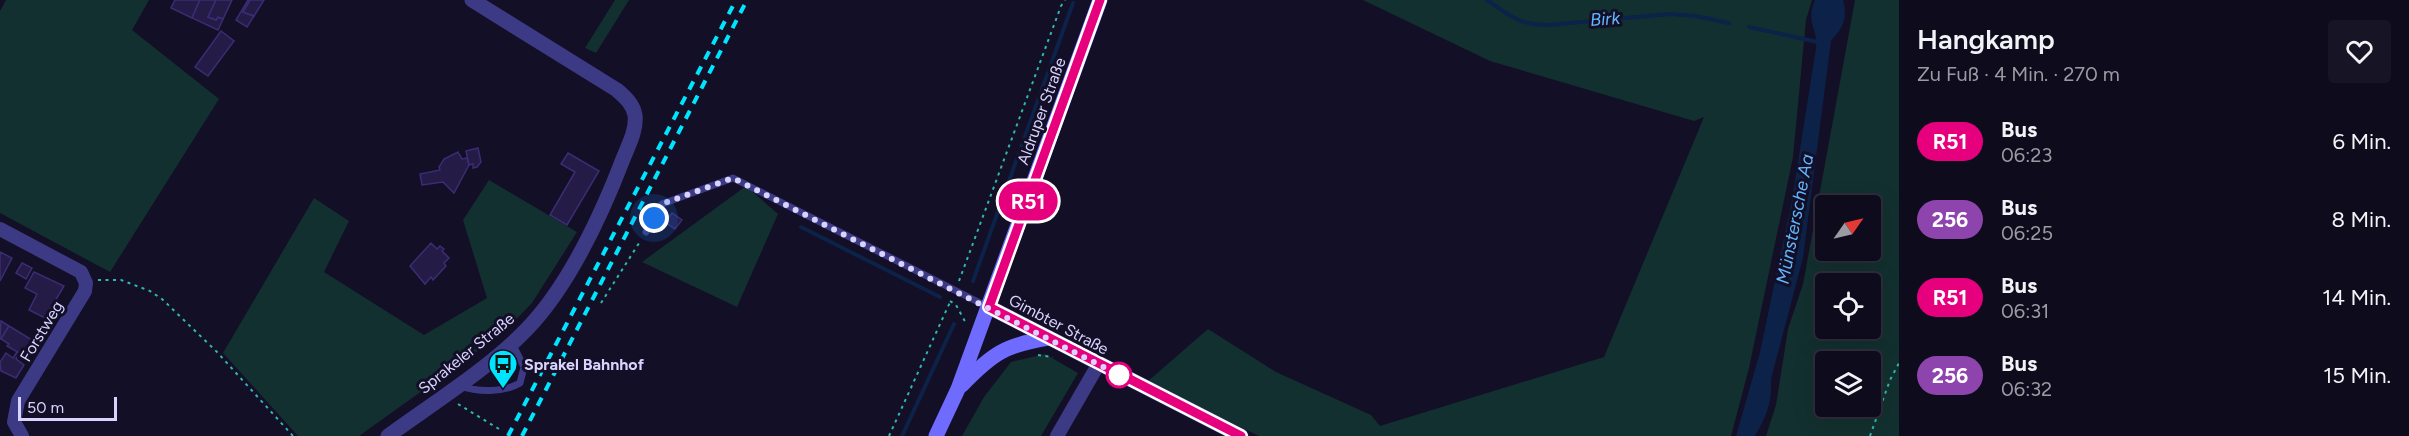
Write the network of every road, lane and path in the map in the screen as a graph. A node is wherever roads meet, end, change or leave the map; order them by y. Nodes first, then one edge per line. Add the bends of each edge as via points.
1 (472, 0) edge
2 (1065, 0) edge
3 (1100, 0) edge
4 (0, 229) edge
5 (646, 232) joint
6 (86, 287) junction
7 (955, 290) junction
8 (601, 303) dead end
9 (989, 307) junction
10 (1048, 338) junction
11 (512, 343) junction
12 (1899, 363) edge
13 (1098, 365) junction
14 (958, 389) junction
15 (450, 390) junction
16 (7, 423) edge
17 (499, 429) dead end
18 (22, 436) edge
19 (293, 436) edge
20 (388, 436) edge
21 (889, 436) edge
22 (936, 436) edge
23 (1057, 436) edge
24 (1241, 436) edge
25 (1869, 436) edge

1 - 11 street, Sprakeler Straße via 617,90 633,108 634,127 609,194 555,291
2 - 7 path
3 - 9 main road, Aldruper Straße
4 - 6 street via 81,272
5 - 7 lane via 662,204 733,178
5 - 8 path
6 - 16 street, Forstweg
6 - 19 path via 102,279 121,280 162,299 217,352
7 - 9 lane
7 - 21 path
9 - 10 street, Gimbter Straße
9 - 14 main road, Aldruper Straße
10 - 13 street, Gimbter Straße
10 - 14 main road via 1020,342 998,352
11 - 15 street, Sprakeler Straße
11 - 15 lane via 524,367 520,383 503,390
12 - 25 path
13 - 23 street
13 - 24 street, Gimbter Straße
14 - 22 main road, Aldruper Straße
15 - 17 path
15 - 20 street, Sprakeler Straße
16 - 18 street, Forstweg

